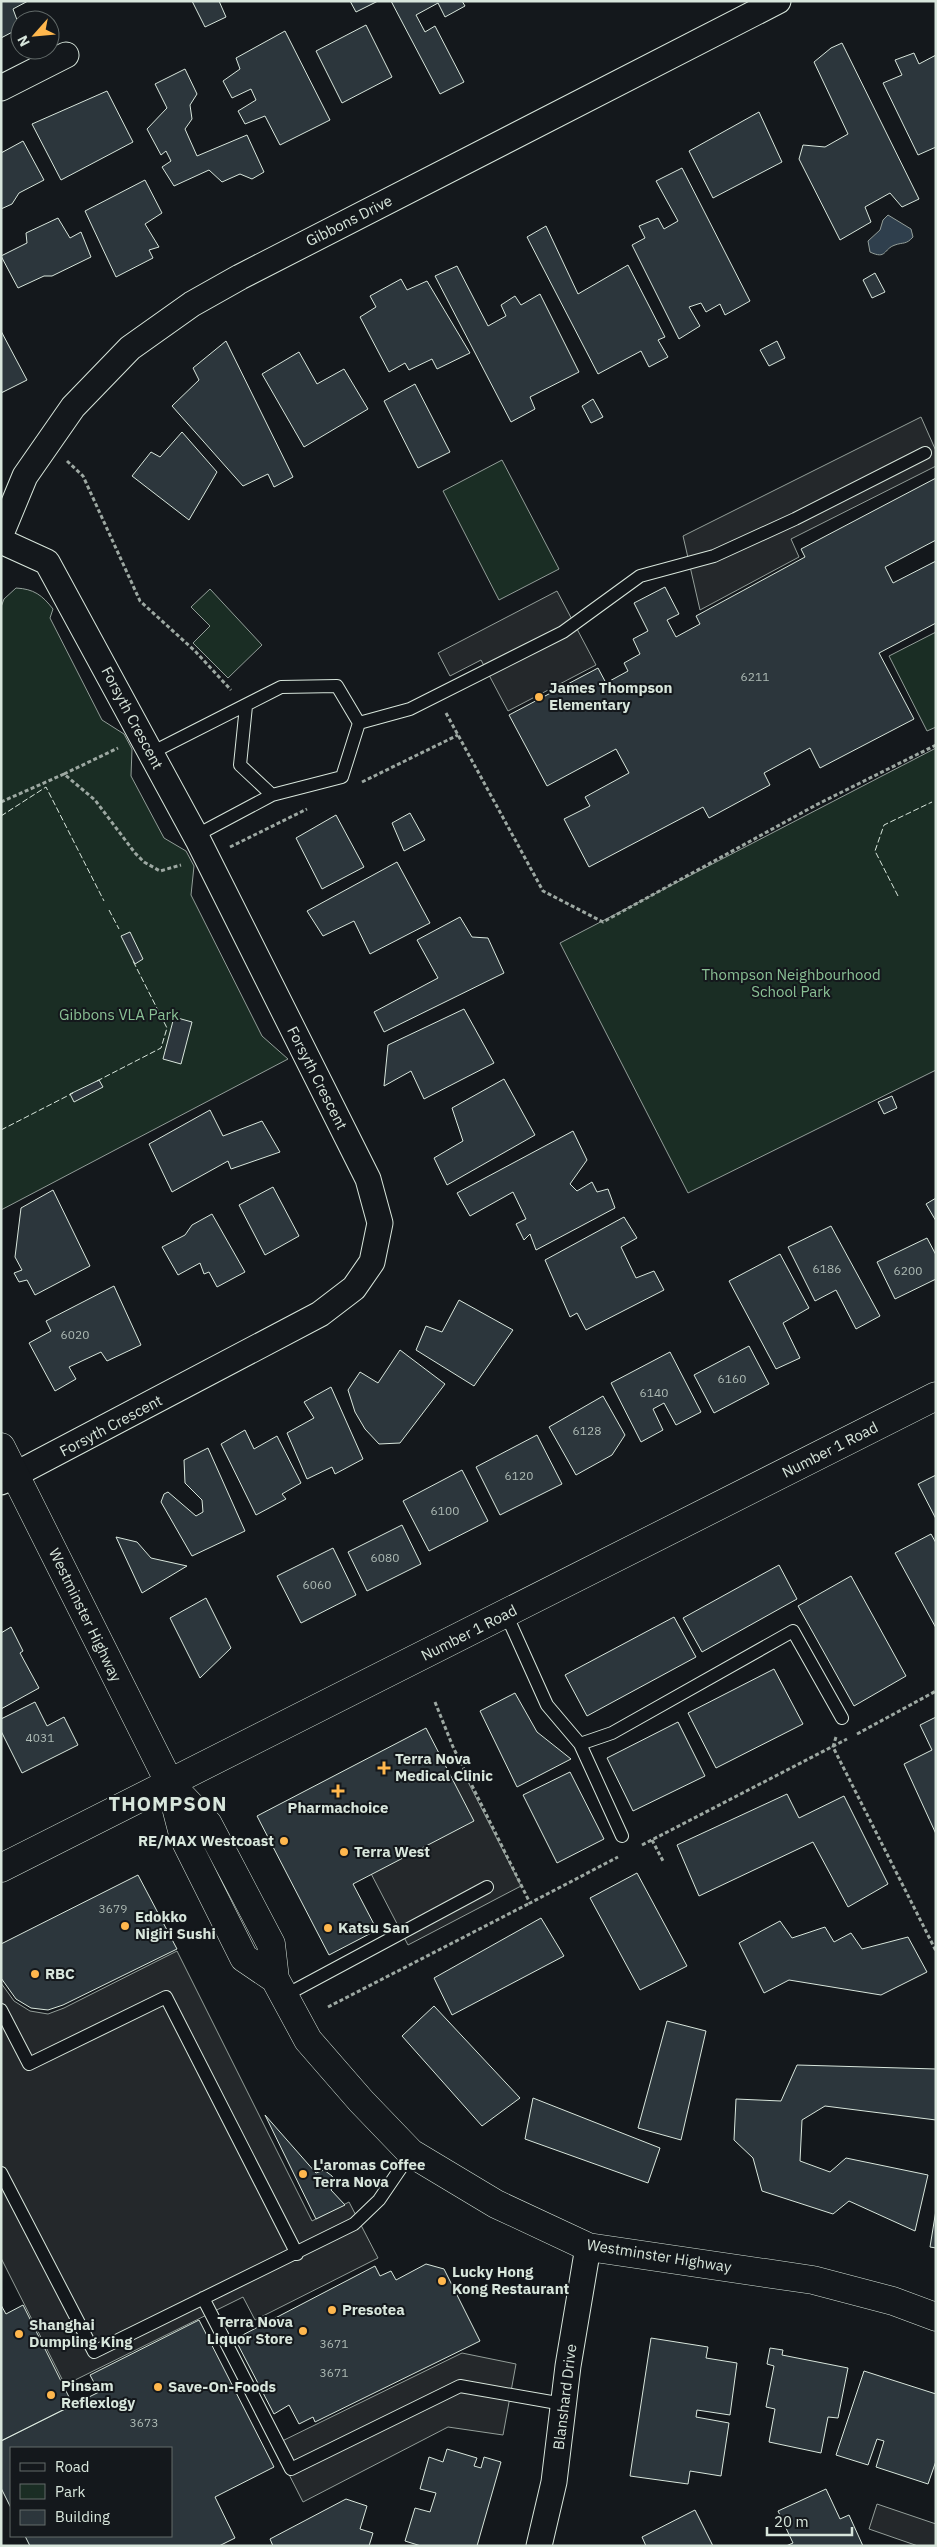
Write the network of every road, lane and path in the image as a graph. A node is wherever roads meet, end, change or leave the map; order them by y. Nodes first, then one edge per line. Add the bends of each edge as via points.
1 (778, 1) edge
2 (66, 55) dead end
3 (1, 88) edge
4 (925, 453) dead end
5 (66, 459) dead end
6 (1, 534) edge
7 (1, 541) edge
8 (437, 696) junction
9 (246, 706) junction
10 (359, 723) junction
11 (124, 745) dead end
12 (936, 745) edge
13 (151, 754) junction
14 (64, 774) junction
15 (272, 795) junction
16 (1, 802) edge
17 (195, 836) junction
18 (184, 864) dead end
19 (936, 1396) edge
20 (1, 1447) edge
21 (8, 1479) edge
22 (506, 1614) junction
23 (936, 1692) edge
24 (434, 1702) dead end
25 (842, 1718) joint
26 (580, 1744) junction
27 (833, 1747) junction
28 (170, 1784) junction
29 (622, 1836) dead end
30 (652, 1840) junction
31 (638, 1847) dead end
32 (622, 1855) dead end
33 (663, 1861) dead end
34 (1, 1868) edge
35 (487, 1888) dead end
36 (530, 1903) junction
37 (936, 1951) edge
38 (279, 1988) junction
39 (328, 2007) dead end
40 (1, 2010) edge
41 (411, 2153) junction
42 (1, 2172) edge
43 (588, 2247) junction
44 (298, 2254) junction
45 (203, 2298) junction
46 (936, 2317) edge
47 (563, 2404) junction
48 (539, 2546) edge

1 - 6 street, Gibbons Drive via 192,304 130,348 73,407 25,476
2 - 3 street
4 - 8 lane via 714,556 640,576 564,632
5 - 9 path via 83,476 140,600 195,651
7 - 13 street, Forsyth Crescent via 47,562
8 - 10 lane via 410,709
8 - 12 path via 543,891 603,922 816,805
9 - 10 lane via 281,687 337,686
9 - 13 lane
9 - 15 lane via 240,765
10 - 15 lane via 342,778
11 - 14 path
13 - 17 street, Forsyth Crescent
14 - 16 path
14 - 18 path via 95,800 144,862 160,871
15 - 17 lane
17 - 21 street, Forsyth Crescent via 368,1179 380,1222 372,1262 354,1288 320,1314
19 - 22 main road, Number 1 Road
20 - 21 main road, Westminster Highway
21 - 28 main road, Westminster Highway
22 - 26 lane via 547,1705
22 - 28 main road, Number 1 Road
23 - 27 path
24 - 36 path
25 - 26 lane via 793,1631 612,1733
25 - 27 path
26 - 29 lane
27 - 30 path
27 - 37 path
28 - 34 main road, Number 1 Road
28 - 38 main road, Westminster Highway via 208,1824 271,1944
30 - 31 path
30 - 33 path
32 - 36 path
35 - 38 lane
36 - 39 path
38 - 41 main road, Westminster Highway via 308,2040
40 - 44 lane via 30,2064 166,1997
41 - 43 main road, Westminster Highway via 496,2204
41 - 44 lane via 379,2200 354,2224
42 - 45 lane via 94,2352
43 - 46 main road, Westminster Highway via 813,2280 893,2301
43 - 47 street, Blanshard Drive
44 - 45 lane
45 - 47 lane via 291,2469 460,2386
47 - 48 street, Blanshard Drive via 554,2482

